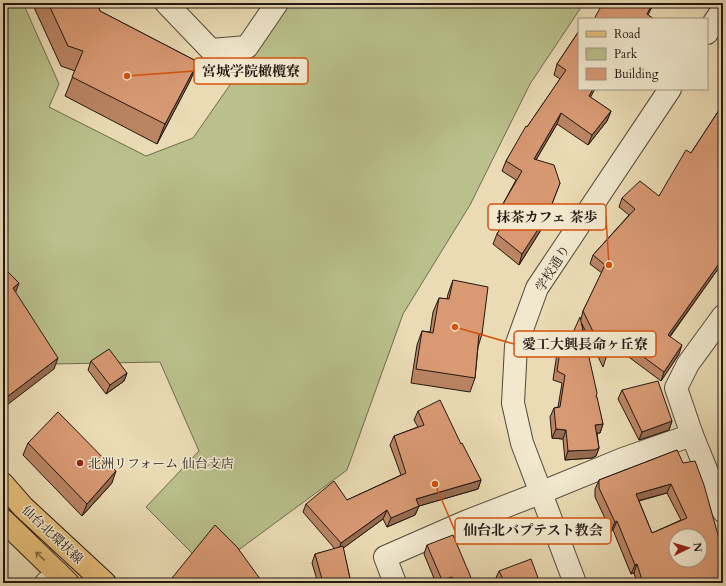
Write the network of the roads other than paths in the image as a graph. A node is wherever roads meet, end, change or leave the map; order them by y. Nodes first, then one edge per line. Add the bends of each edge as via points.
1 (166, 3) edge
2 (277, 3) edge
3 (723, 9) edge
4 (708, 32) edge
5 (669, 90) edge
6 (723, 316) edge
7 (692, 435) junction
8 (3, 484) edge
9 (540, 493) junction
10 (723, 511) edge
11 (3, 520) edge
12 (57, 580) edge
13 (105, 583) edge
14 (395, 583) edge
15 (574, 583) edge

1 - 2 street via 211,50 247,47
3 - 4 street
5 - 9 street, 学校通り via 537,288 516,346 513,403 522,443
6 - 7 street via 688,364 676,388
7 - 9 street via 623,459
7 - 10 street
8 - 13 main road, 仙台北環状線 via 23,507
9 - 14 street via 385,557
9 - 15 street, 学校通り
12 -> 11 main road, 仙台北環状線

